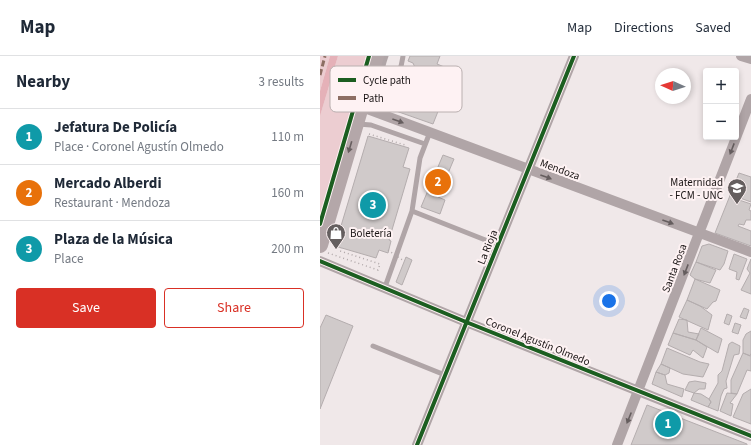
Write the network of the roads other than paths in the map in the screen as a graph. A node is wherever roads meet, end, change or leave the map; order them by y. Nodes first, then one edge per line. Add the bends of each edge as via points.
1 (376, 56) edge
2 (386, 56) edge
3 (403, 56) edge
4 (574, 56) edge
5 (740, 56) edge
6 (751, 60) edge
7 (373, 66) edge
8 (383, 66) edge
9 (400, 66) edge
10 (751, 99) edge
11 (360, 112) edge
12 (376, 112) edge
13 (356, 124) junction
14 (430, 132) junction
15 (426, 144) junction
16 (527, 170) junction
17 (412, 211) junction
18 (700, 233) junction
19 (498, 245) junction
20 (324, 249) edge
21 (751, 252) edge
22 (320, 261) edge
23 (385, 287) junction
24 (466, 322) junction
25 (373, 346) dead end
26 (445, 375) junction
27 (640, 391) junction
28 (751, 436) edge
29 (417, 445) edge
30 (617, 445) edge

1 - 7 main road
2 - 8 lane
3 - 9 lane
4 - 16 street, La Rioja
5 - 6 street
10 -> 18 street, Santa Rosa
11 - 13 main road
12 -> 14 street, Mendoza
13 - 15 lane via 371,125
13 -> 20 main road
14 - 15 lane
14 - 16 street, Mendoza
15 - 17 lane via 420,158
16 -> 18 street, Mendoza
16 - 19 street, La Rioja
17 - 19 lane
17 - 23 lane
18 - 21 street, Mendoza
18 -> 27 street, Santa Rosa
19 - 24 street, La Rioja
22 - 23 street, Coronel Agustín Olmedo
23 - 24 street, Coronel Agustín Olmedo
24 - 26 street, La Rioja
24 - 27 street, Coronel Agustín Olmedo
25 - 26 lane
26 - 29 street, La Rioja
27 - 28 street, Coronel Agustín Olmedo
27 -> 30 street, Santa Rosa

